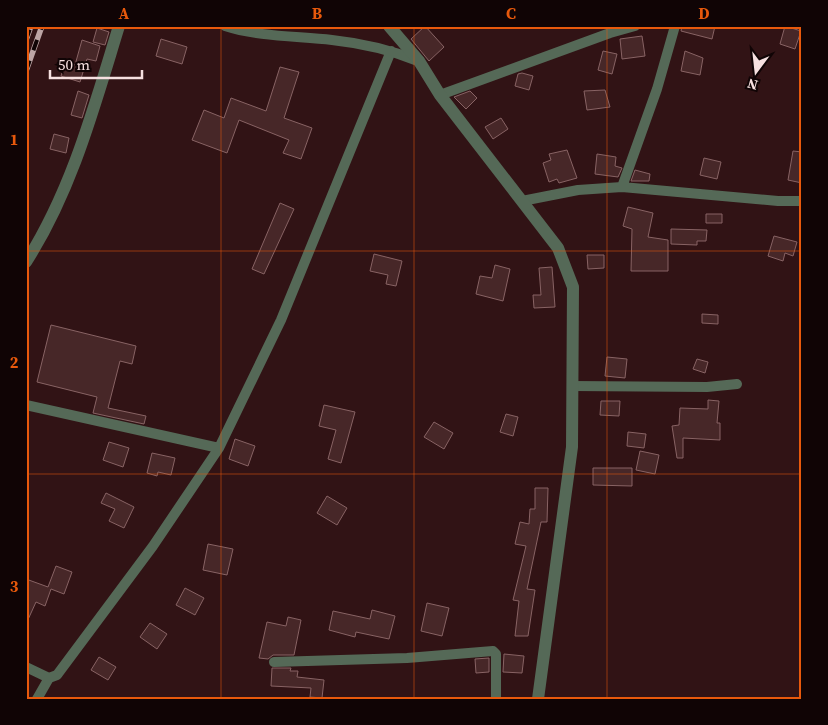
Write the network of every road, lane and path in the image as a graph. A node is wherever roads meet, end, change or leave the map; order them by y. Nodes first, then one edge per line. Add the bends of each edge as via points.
1 (119, 26) edge
2 (225, 26) edge
3 (389, 26) edge
4 (635, 26) edge
5 (675, 26) edge
6 (391, 51) junction
7 (419, 61) junction
8 (440, 95) junction
9 (622, 187) junction
10 (522, 201) junction
11 (802, 201) edge
12 (26, 262) edge
13 (737, 384) dead end
14 (572, 386) junction
15 (26, 405) edge
16 (219, 448) junction
17 (274, 662) dead end
18 (26, 667) edge
19 (49, 678) junction
20 (36, 699) edge
21 (496, 699) edge
22 (538, 699) edge

1 - 12 street via 80,154
2 - 6 street
3 - 7 street
4 - 8 street
5 - 9 street via 657,89
6 - 7 street
6 - 16 street via 281,320
7 - 8 street
8 - 10 street
9 - 10 street via 578,190
9 - 11 street via 778,202
10 - 14 street via 558,248 573,287
13 - 14 street
14 - 22 street via 572,447
15 - 16 street
16 - 19 street via 154,546 57,675
17 - 21 street via 407,658 493,651 496,654
18 - 19 street
19 - 20 street

